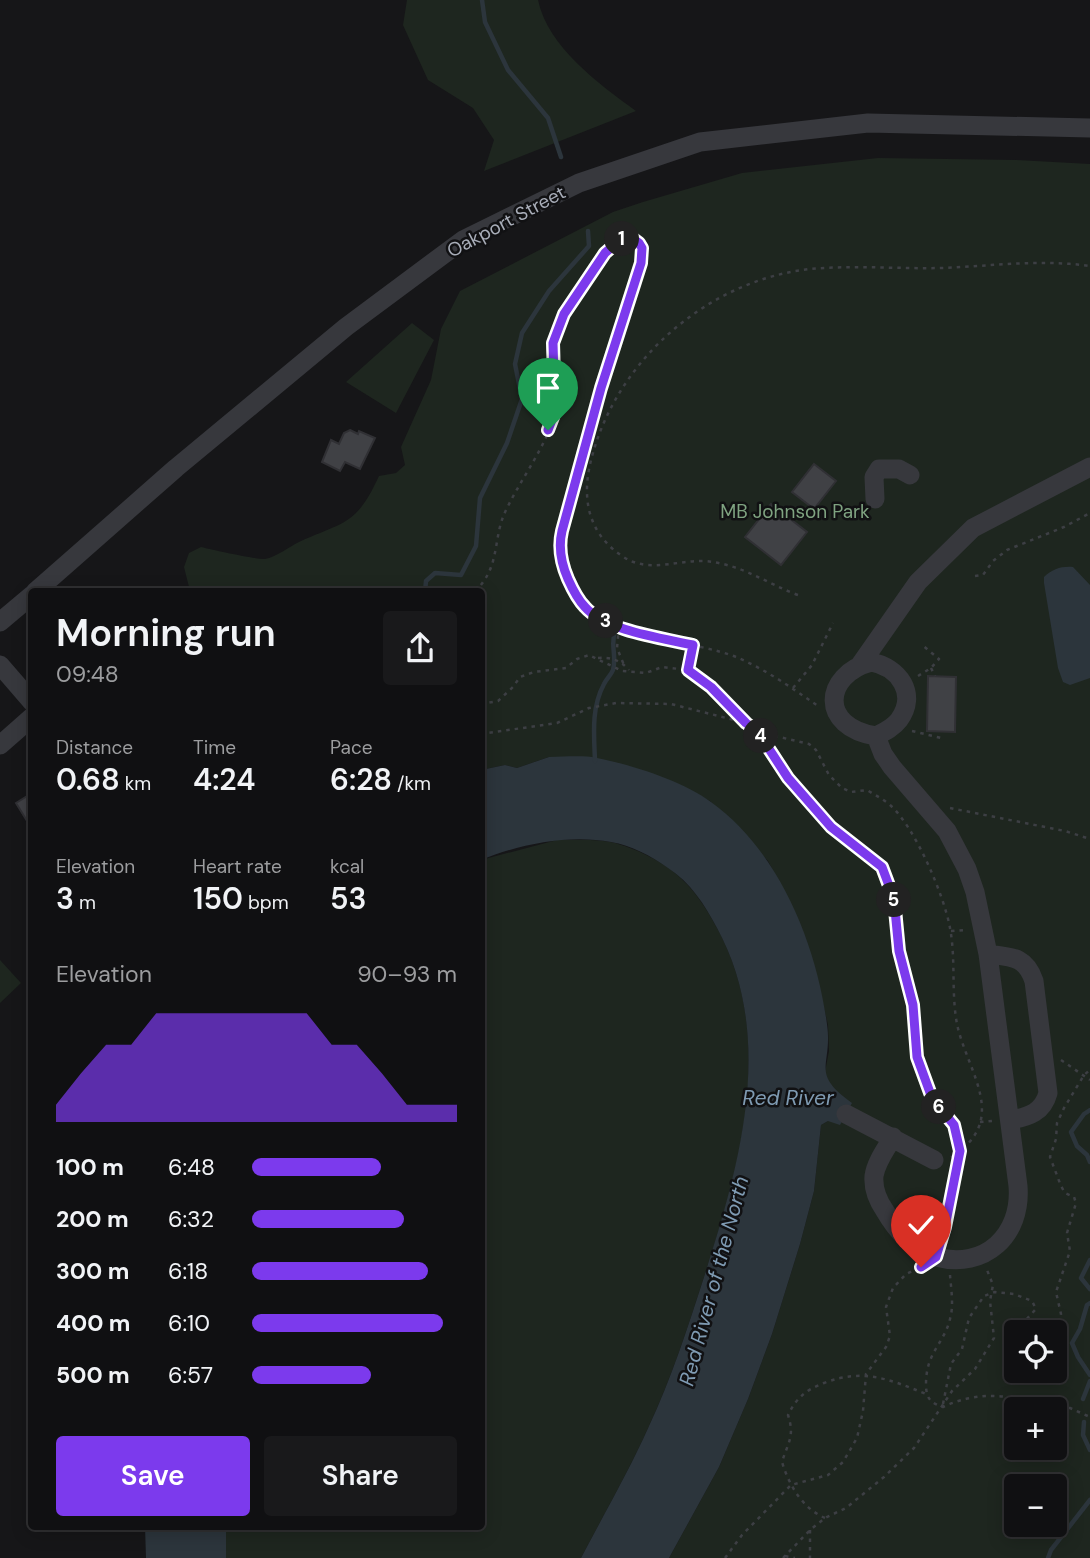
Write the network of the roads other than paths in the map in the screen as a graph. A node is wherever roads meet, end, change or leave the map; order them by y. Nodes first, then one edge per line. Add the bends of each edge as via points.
1 (1090, 128) edge
2 (1090, 467) edge
3 (910, 475) dead end
4 (875, 499) dead end
5 (39, 588) edge
6 (28, 597) edge
7 (0, 622) edge
8 (0, 665) edge
9 (860, 665) junction
10 (28, 697) edge
11 (28, 720) edge
12 (876, 736) junction
13 (0, 745) edge
14 (988, 954) junction
15 (846, 1114) dead end
16 (1010, 1120) junction
17 (893, 1137) junction
18 (934, 1160) dead end

1 - 5 street, Oakport Street via 868,123 700,142 579,183 463,240 346,327
2 - 9 street via 972,528 918,582
3 - 4 street via 899,469 879,469 874,477
6 - 7 street, Oakport Street
8 - 10 street
9 - 12 street via 845,677 834,708 856,732
9 - 12 street via 883,664 902,683 904,712
11 - 13 street
12 - 14 street via 892,767 947,831 967,869
14 - 16 street
14 - 16 street via 1019,959 1030,967 1034,981 1048,1093 1045,1103 1028,1117
15 - 17 street
16 - 17 street via 1019,1202 1016,1219 1001,1241 978,1255 944,1258 922,1251 889,1218 877,1196 874,1175
17 - 18 street

